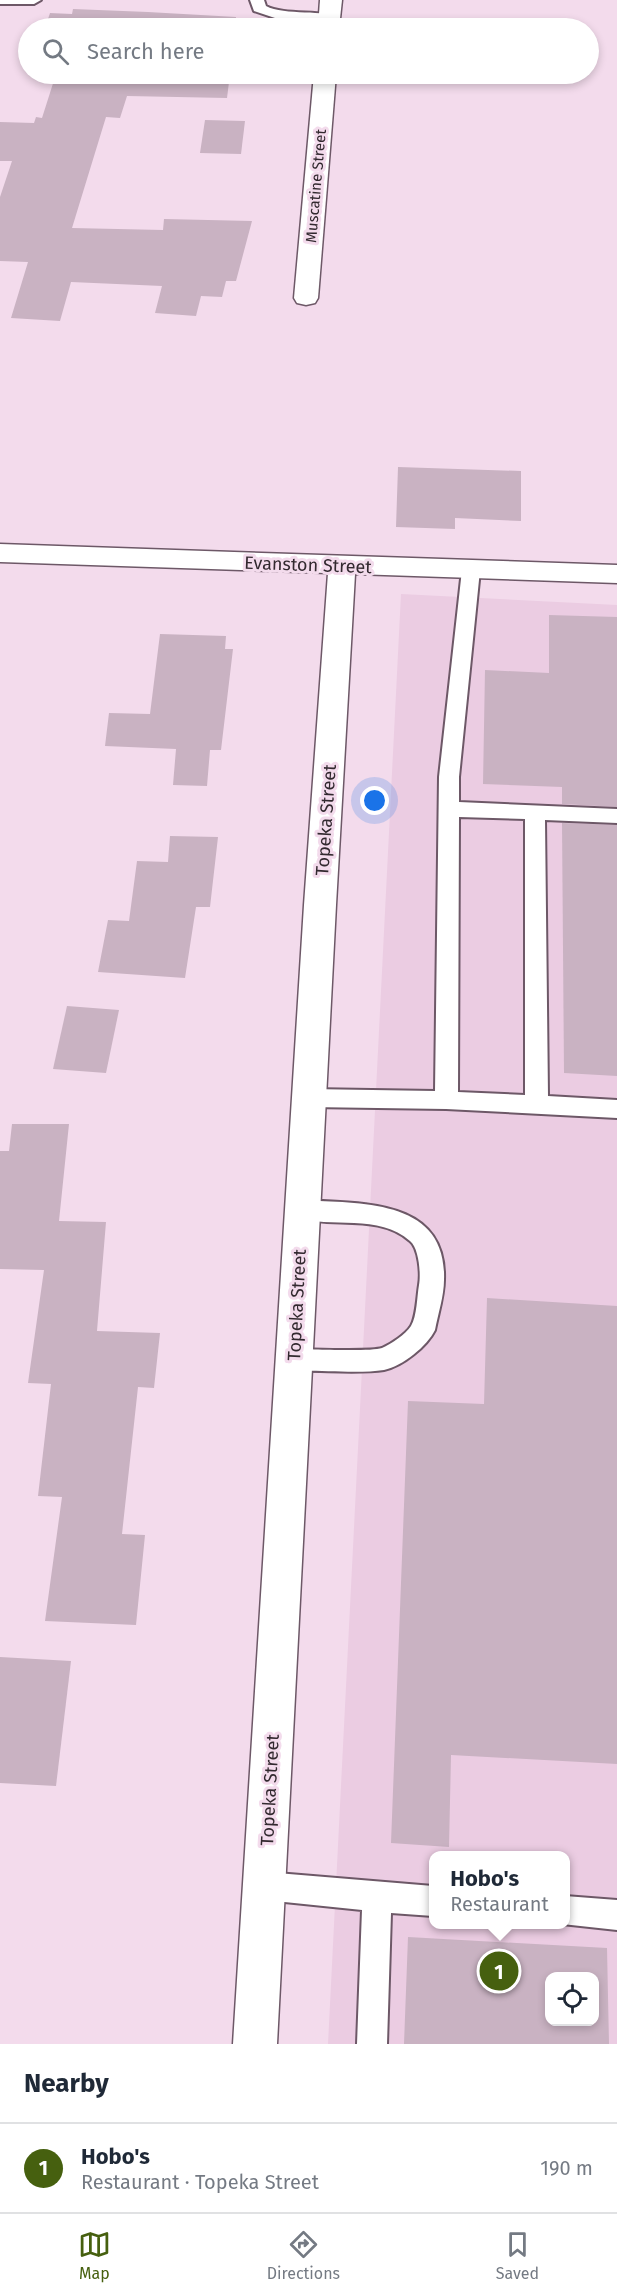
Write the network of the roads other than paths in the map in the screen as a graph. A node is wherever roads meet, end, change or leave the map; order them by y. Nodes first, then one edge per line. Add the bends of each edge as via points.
1 (0, 0) edge
2 (34, 0) edge
3 (257, 0) edge
4 (330, 15) edge
5 (324, 84) edge
6 (306, 298) dead end
7 (0, 554) edge
8 (342, 566) junction
9 (471, 570) junction
10 (617, 574) edge
11 (449, 808) junction
12 (535, 812) junction
13 (617, 816) edge
14 (309, 1098) junction
15 (446, 1100) junction
16 (537, 1105) junction
17 (617, 1109) edge
18 (303, 1210) junction
19 (294, 1360) junction
20 (265, 1886) junction
21 (377, 1896) junction
22 (429, 1901) edge
23 (570, 1911) edge
24 (617, 1915) edge
25 (255, 2044) edge
26 (372, 2044) edge

1 - 2 lane
3 - 4 lane via 259,8 281,16
5 - 6 street, Muscatine Street
7 - 8 street, Evanston Street
8 - 9 street, Evanston Street
8 - 14 street, Topeka Street
9 - 10 street, Evanston Street
9 - 11 lane
11 - 12 lane
11 - 15 lane
12 - 13 lane
12 - 16 lane
14 - 15 lane
14 - 18 street, Topeka Street
15 - 16 lane
16 - 17 lane
18 - 19 street, Topeka Street
18 - 19 lane via 394,1219 421,1235 432,1279 423,1330 384,1359
19 - 20 street, Topeka Street
20 - 21 lane
20 - 25 street, Topeka Street
21 - 22 lane
21 - 26 lane
23 - 24 lane

